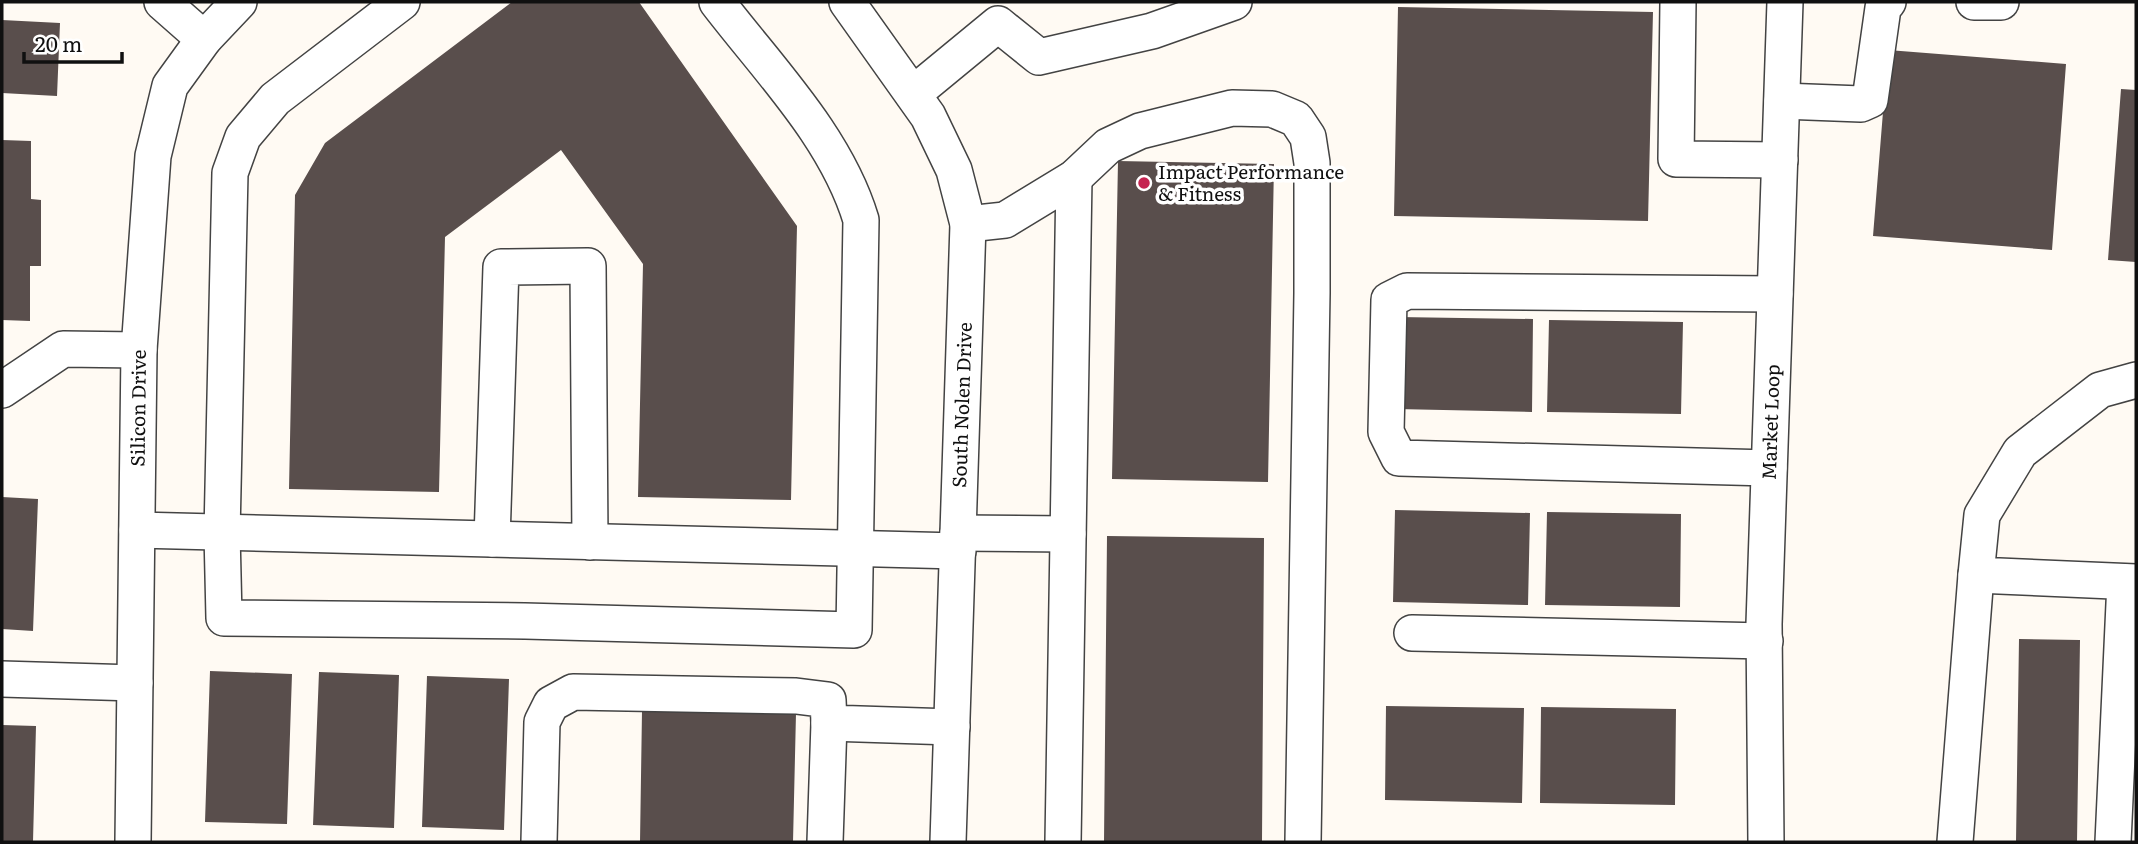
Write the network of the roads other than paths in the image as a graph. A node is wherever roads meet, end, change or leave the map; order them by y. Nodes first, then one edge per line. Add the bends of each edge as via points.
1 (162, 2) edge
2 (239, 2) edge
3 (402, 2) edge
4 (717, 2) edge
5 (846, 2) edge
6 (1234, 2) edge
7 (1678, 2) edge
8 (1785, 2) edge
9 (1888, 2) edge
10 (1973, 2) edge
11 (2001, 2) edge
12 (990, 13) edge
13 (204, 39) junction
14 (913, 94) junction
15 (1782, 101) junction
16 (1780, 160) junction
17 (1074, 178) junction
18 (968, 224) junction
19 (1775, 294) junction
20 (139, 350) junction
21 (2136, 380) edge
22 (2, 390) edge
23 (1769, 468) junction
24 (137, 530) junction
25 (222, 533) junction
26 (1068, 534) junction
27 (492, 539) junction
28 (590, 541) junction
29 (958, 542) junction
30 (856, 548) junction
31 (1976, 575) junction
32 (2130, 582) edge
33 (1412, 633) dead end
34 (1765, 641) junction
35 (2, 679) edge
36 (135, 683) junction
37 (830, 723) junction
38 (952, 727) junction
39 (133, 842) edge
40 (539, 842) edge
41 (825, 842) edge
42 (948, 842) edge
43 (1063, 842) edge
44 (1303, 842) edge
45 (1766, 842) edge
46 (1955, 842) edge
47 (2113, 842) edge

1 - 13 street
2 - 13 street, Silicon Drive
3 - 25 street via 275,99 243,137 230,173
4 - 30 street via 830,149 861,220
5 - 14 street, South Nolen Drive
6 - 12 street via 1152,31 1039,57
7 - 16 street via 1676,159
8 - 15 street, Market Loop
9 - 15 street via 1883,8 1870,100 1861,104
10 - 11 street
12 - 14 street
13 - 20 street, Silicon Drive via 170,86 153,156
14 - 18 street, South Nolen Drive via 954,170
15 - 16 street, Market Loop
16 - 19 street, Market Loop
17 - 18 street via 1005,220
17 - 26 street
17 - 44 street via 1108,146 1140,131 1233,108 1272,109 1296,120 1308,138 1312,293
18 - 29 street, South Nolen Drive
19 - 23 street, Market Loop
19 - 23 street via 1407,291 1389,300 1386,432 1399,458
20 - 22 street via 64,349
20 - 24 street, Silicon Drive
21 - 31 street via 2100,390 2020,452 1982,514
23 - 34 street, Market Loop
24 - 25 street
24 - 36 street, Silicon Drive
25 - 27 street
25 - 30 street via 224,618 854,630
26 - 29 street
26 - 43 street
27 - 28 street
27 - 28 street via 501,267 588,266
28 - 30 street
29 - 30 street
29 - 38 street, South Nolen Drive
31 - 32 street
31 - 46 street
32 - 47 street
33 - 34 street
34 - 45 street, Market Loop
35 - 36 street
36 - 39 street, Silicon Drive
37 - 38 street
37 - 40 street via 828,700 796,696 573,692 551,704 542,723
37 - 41 street
38 - 42 street, South Nolen Drive

